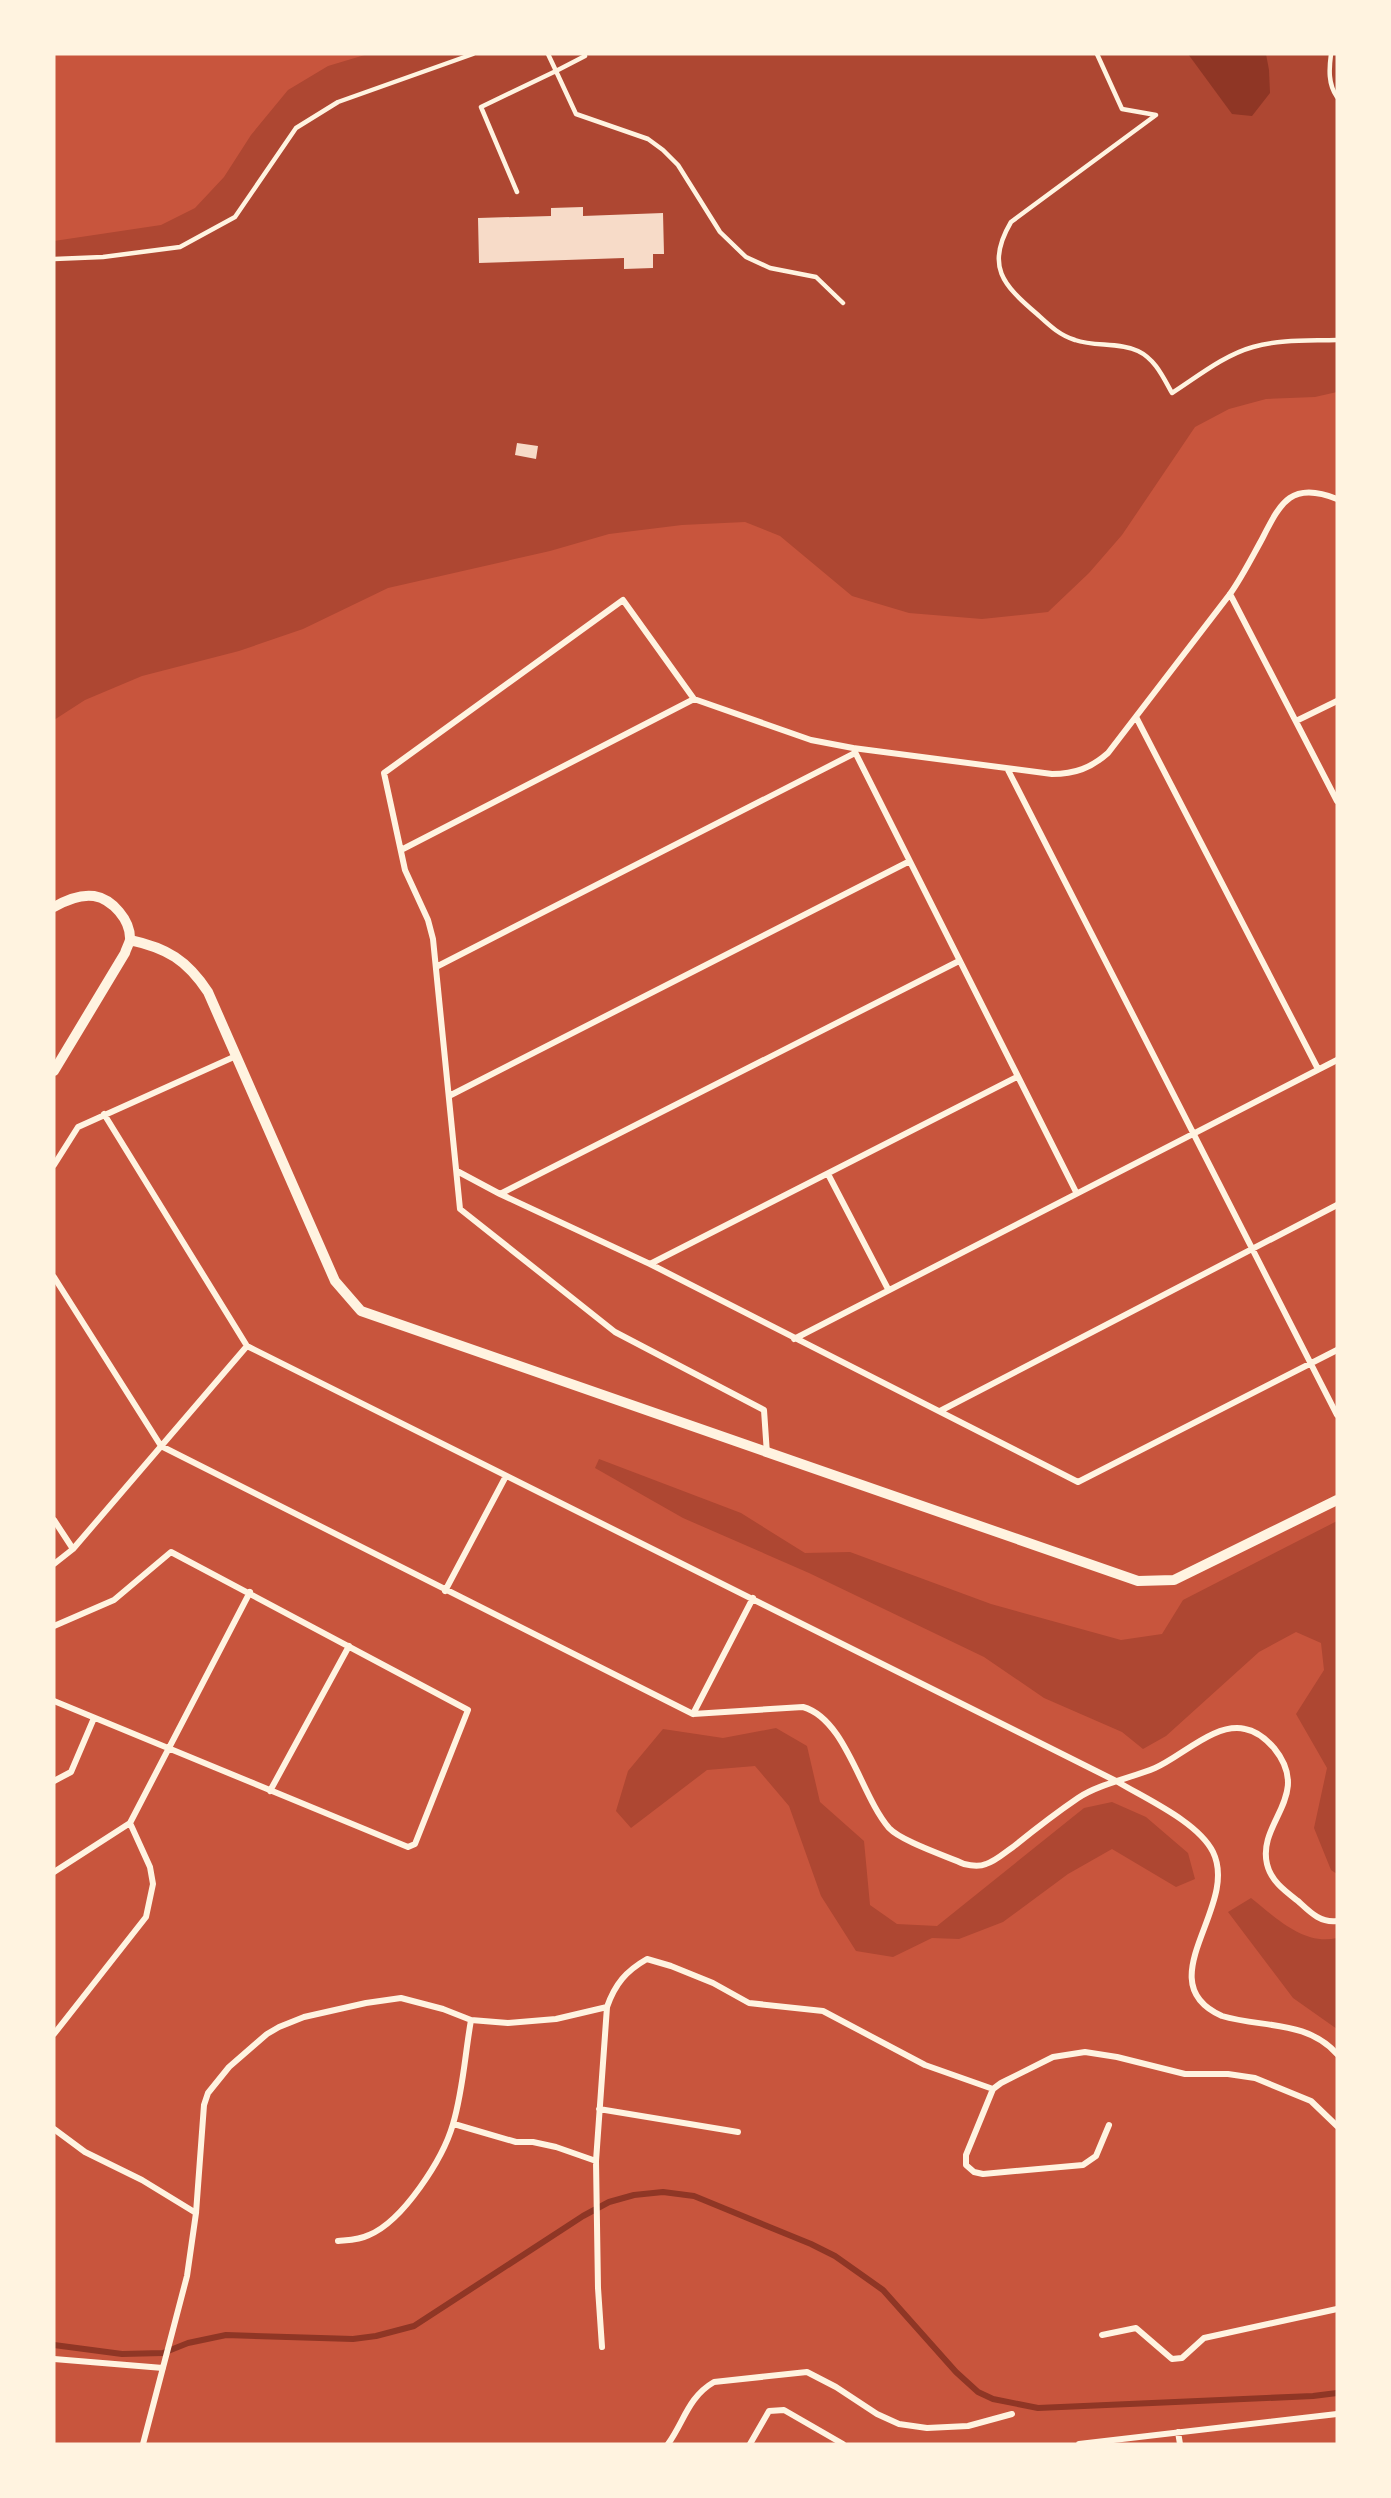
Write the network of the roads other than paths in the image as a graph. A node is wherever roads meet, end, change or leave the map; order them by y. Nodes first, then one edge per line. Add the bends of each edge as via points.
1 (473, 54) edge
2 (548, 54) edge
3 (584, 54) edge
4 (1097, 54) edge
5 (1332, 54) edge
6 (556, 71) junction
7 (1337, 97) edge
8 (517, 192) dead end
9 (54, 259) edge
10 (843, 303) dead end
11 (1337, 340) edge
12 (1337, 499) edge
13 (1230, 594) junction
14 (694, 699) junction
15 (1337, 701) edge
16 (1136, 717) junction
17 (1296, 721) junction
18 (854, 751) junction
19 (1008, 770) junction
20 (1337, 801) edge
21 (401, 850) junction
22 (908, 862) junction
23 (54, 907) edge
24 (130, 940) junction
25 (959, 961) junction
26 (436, 966) junction
27 (237, 1056) junction
28 (1337, 1060) edge
29 (1318, 1069) junction
30 (54, 1071) edge
31 (1017, 1077) junction
32 (449, 1095) junction
33 (104, 1114) junction
34 (1193, 1133) junction
35 (54, 1165) edge
36 (457, 1171) junction
37 (828, 1174) junction
38 (1076, 1192) junction
39 (500, 1194) junction
40 (1337, 1205) edge
41 (1253, 1248) junction
42 (650, 1264) junction
43 (54, 1277) edge
44 (888, 1289) junction
45 (794, 1339) junction
46 (247, 1346) junction
47 (1337, 1350) edge
48 (1311, 1364) junction
49 (940, 1411) junction
50 (1337, 1415) edge
51 (161, 1446) junction
52 (767, 1454) junction
53 (506, 1476) junction
54 (1337, 1500) edge
55 (54, 1520) edge
56 (73, 1549) junction
57 (54, 1564) edge
58 (445, 1591) junction
59 (250, 1592) junction
60 (753, 1598) junction
61 (54, 1626) edge
62 (350, 1646) junction
63 (54, 1701) edge
64 (693, 1714) junction
65 (93, 1718) junction
66 (170, 1748) junction
67 (54, 1781) edge
68 (1118, 1782) junction
69 (270, 1791) junction
70 (130, 1823) junction
71 (54, 1872) edge
72 (1337, 1921) edge
73 (607, 2007) junction
74 (471, 2020) junction
75 (54, 2034) edge
76 (1337, 2054) edge
77 (993, 2089) junction
78 (599, 2109) junction
79 (454, 2124) junction
80 (1109, 2125) dead end
81 (1337, 2126) edge
82 (54, 2129) edge
83 (738, 2132) dead end
84 (596, 2161) junction
85 (196, 2213) junction
86 (338, 2241) dead end
87 (1337, 2309) edge
88 (1102, 2335) dead end
89 (602, 2347) dead end
90 (54, 2359) edge
91 (163, 2368) junction
92 (1012, 2414) dead end
93 (1337, 2414) edge
94 (1178, 2432) junction
95 (143, 2444) edge
96 (668, 2444) edge
97 (750, 2444) edge
98 (843, 2444) edge
99 (1080, 2444) edge
100 (1180, 2444) edge

1 - 9 lane via 338,102 296,128 235,217 180,247
2 - 6 lane
3 - 6 lane
4 - 11 lane via 1122,109 1156,115 1011,222 1000,244 1000,272 1005,285 1061,335 1138,351 1150,360 1172,393 1251,347
5 - 7 lane via 1329,70
6 - 8 lane via 481,107
6 - 10 lane via 576,114 648,139 663,150 678,165 720,232 746,258 770,268 816,278
12 - 13 street via 1314,492 1286,499
13 - 16 street
13 - 17 street
14 - 18 street
14 - 21 street
14 - 21 street via 623,600 384,772
15 - 17 street
16 - 19 street via 1108,753 1087,768 1064,774
16 - 29 street
17 - 20 street
18 - 19 street
18 - 22 street
18 - 26 street
19 - 34 street
21 - 26 street via 405,870 428,920
22 - 25 street
22 - 32 street
23 - 24 street via 79,897 102,898 121,914
24 - 27 street via 162,949 186,964 208,992
24 - 30 street
25 - 31 street
25 - 39 street
26 - 32 street
27 - 33 street
27 - 52 street via 334,1281 361,1311
28 - 29 street
29 - 34 street
31 - 37 street
31 - 38 street
32 - 36 street
33 - 35 street via 78,1127
33 - 46 street
34 - 38 street
34 - 41 street
36 - 39 street
36 - 52 street via 460,1209 569,1297 615,1332 764,1410
37 - 42 street
37 - 44 street
38 - 44 street
39 - 42 street
40 - 41 street
41 - 48 street
41 - 49 street
42 - 45 street
43 - 51 street
44 - 45 street
45 - 49 street
46 - 51 street
46 - 53 street
47 - 48 street
48 - 49 street via 1078,1482
48 - 50 street
51 - 56 street
51 - 58 street
52 - 54 street via 1138,1581 1174,1580
53 - 58 street
53 - 60 street
55 - 56 street
56 - 57 street
58 - 64 street
59 - 61 street via 171,1552 114,1600
59 - 62 street
59 - 66 street
60 - 64 street
60 - 68 street
62 - 69 street
62 - 69 street via 468,1710 415,1844 408,1847
63 - 65 street
64 - 68 street via 803,1707 813,1710 830,1724 891,1830 974,1866 992,1862 1081,1796
65 - 66 street
65 - 67 street via 71,1772
66 - 69 street
66 - 70 street
68 - 72 street via 1156,1767 1226,1729 1245,1729 1265,1738 1279,1755 1288,1786 1267,1847 1266,1863 1274,1881 1315,1916
68 - 76 street via 1197,1832 1214,1853 1219,1874 1217,1893 1190,1970 1198,1999 1214,2013 1231,2019 1303,2030 1324,2041
70 - 71 street
70 - 75 street via 150,1866 153,1884 146,1917
73 - 74 street via 539,2022
73 - 77 street via 625,1974 647,1959 712,1983 749,2003 823,2011 925,2065
73 - 78 street
74 - 79 street
74 - 85 street via 401,1998 304,2016 267,2034 229,2067 208,2093
77 - 80 street via 966,2155 966,2165 974,2172 1083,2165 1096,2156
77 - 81 street via 1053,2057 1086,2052 1185,2074 1255,2078 1311,2101
78 - 83 street
78 - 84 street
79 - 84 street via 516,2142 555,2147
79 - 86 street via 421,2187 397,2213 367,2236
82 - 85 street via 86,2152
84 - 89 street
85 - 91 street via 187,2276
87 - 88 street via 1204,2338 1182,2358 1172,2359 1136,2328
90 - 91 street
91 - 95 street
92 - 96 street via 968,2426 927,2428 899,2424 807,2372 714,2382 694,2398
93 - 94 street
94 - 99 street
94 - 100 street
97 - 98 street via 769,2411 784,2410

